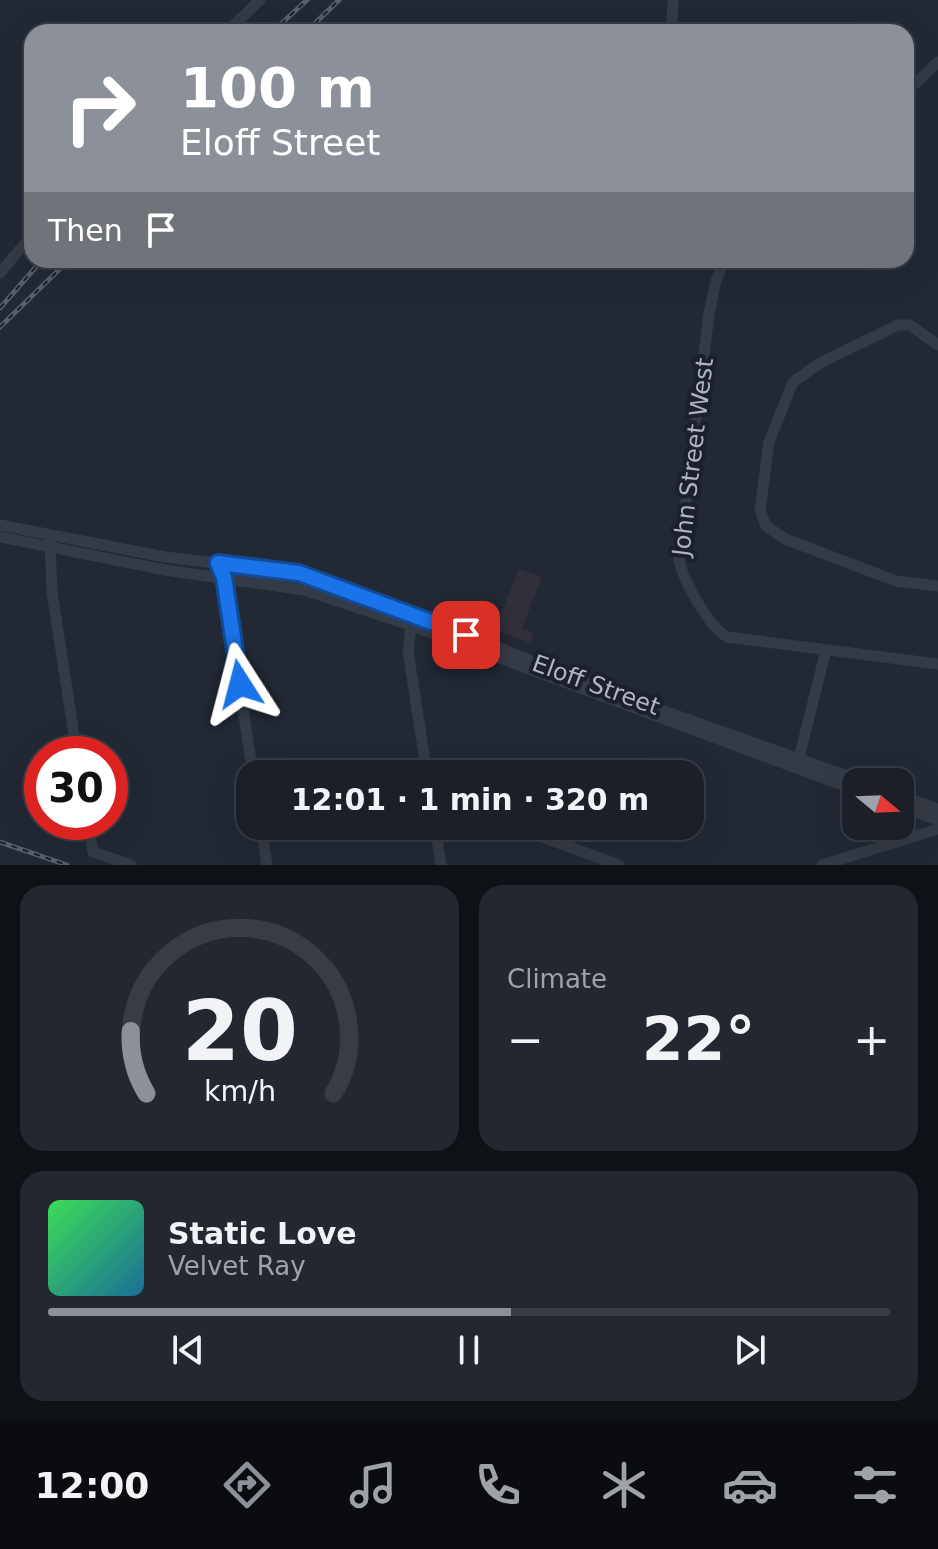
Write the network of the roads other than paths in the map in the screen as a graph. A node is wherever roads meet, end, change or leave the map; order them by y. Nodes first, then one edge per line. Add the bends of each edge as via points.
1 (260, 0) edge
2 (673, 0) edge
3 (235, 24) edge
4 (673, 24) edge
5 (938, 62) edge
6 (914, 84) edge
7 (24, 244) edge
8 (722, 268) edge
9 (0, 273) edge
10 (938, 345) edge
11 (0, 525) edge
12 (0, 537) edge
13 (55, 541) junction
14 (132, 550) junction
15 (130, 563) junction
16 (218, 563) junction
17 (224, 577) junction
18 (938, 586) edge
19 (412, 620) junction
20 (826, 650) junction
21 (938, 664) edge
22 (74, 736) edge
23 (251, 760) edge
24 (425, 760) edge
25 (798, 762) junction
26 (842, 775) edge
27 (842, 783) edge
28 (914, 806) edge
29 (914, 808) edge
30 (938, 809) edge
31 (938, 820) edge
32 (938, 829) edge
33 (91, 840) edge
34 (263, 840) edge
35 (437, 840) edge
36 (550, 840) edge
37 (898, 842) joint
38 (131, 865) edge
39 (267, 865) edge
40 (441, 865) edge
41 (619, 865) edge
42 (822, 865) edge

1 - 3 street
2 - 4 street
5 - 6 street
7 - 9 street
8 - 20 street, John Street West via 709,314 680,566 714,626 727,637
10 - 18 street via 910,325 894,326 793,382 769,442 760,510 766,526 785,539 896,581
11 - 13 street, Eloff Street
12 - 13 street, Eloff Street
13 - 14 street, Eloff Street
13 - 15 street, Eloff Street
13 - 22 street via 50,567
14 - 15 street
14 - 16 street, Eloff Street
15 - 17 street, Eloff Street
16 - 17 street
16 - 19 street, Eloff Street via 299,573
17 - 19 street, Eloff Street via 304,590
17 - 23 street
19 - 24 street via 408,651
19 - 25 street, Eloff Street
20 - 21 street, John Street West
20 - 25 street
25 - 26 street, Eloff Street
25 - 27 street, Eloff Street
28 - 30 street
29 - 31 street
32 - 37 street
33 - 38 street via 93,852
34 - 39 street
35 - 40 street
36 - 41 street
37 - 42 street

